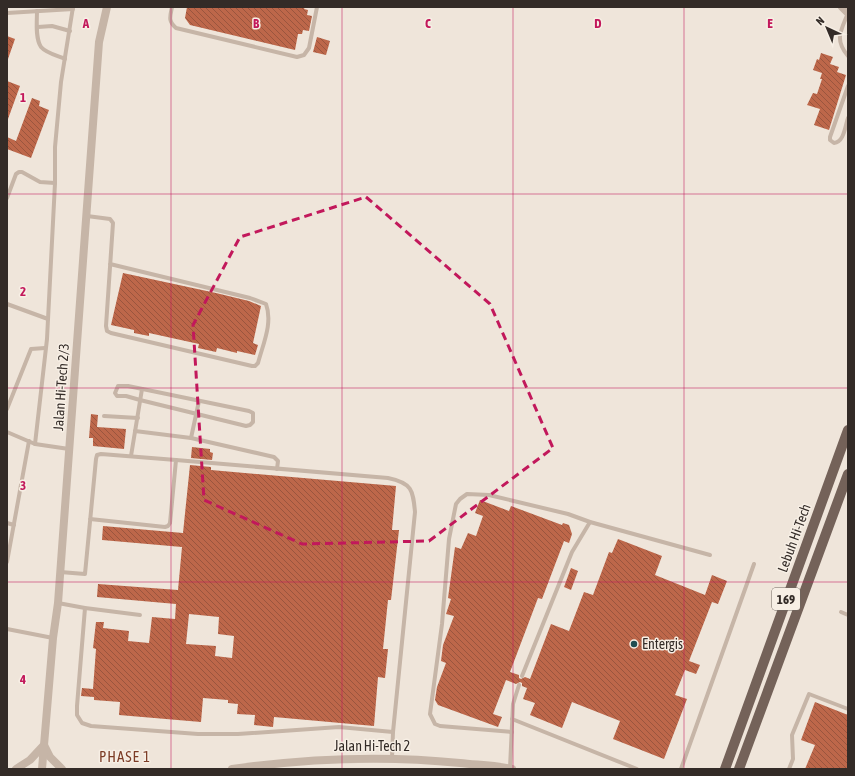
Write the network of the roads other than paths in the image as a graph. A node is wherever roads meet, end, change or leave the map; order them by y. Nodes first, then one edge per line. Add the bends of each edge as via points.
1 (107, 7) edge
2 (172, 7) edge
3 (317, 7) edge
4 (842, 7) edge
5 (73, 8) edge
6 (37, 11) junction
7 (848, 12) edge
8 (7, 13) edge
9 (38, 27) junction
10 (70, 31) junction
11 (848, 56) edge
12 (65, 59) junction
13 (848, 86) edge
14 (848, 118) edge
15 (55, 183) junction
16 (7, 198) edge
17 (86, 216) junction
18 (110, 264) junction
19 (7, 304) edge
20 (48, 319) junction
21 (45, 348) junction
22 (142, 389) junction
23 (140, 400) junction
24 (199, 401) junction
25 (7, 409) edge
26 (196, 414) junction
27 (104, 416) dead end
28 (138, 418) junction
29 (848, 430) edge
30 (135, 431) junction
31 (7, 432) edge
32 (191, 438) junction
33 (29, 441) junction
34 (35, 444) junction
35 (69, 449) junction
36 (131, 456) junction
37 (176, 460) junction
38 (278, 469) junction
39 (848, 474) edge
40 (90, 520) junction
41 (590, 522) junction
42 (7, 523) edge
43 (14, 525) junction
44 (710, 555) dead end
45 (7, 562) edge
46 (754, 564) dead end
47 (60, 572) junction
48 (58, 603) junction
49 (85, 608) junction
50 (841, 612) dead end
51 (140, 615) dead end
52 (848, 615) edge
53 (7, 629) edge
54 (53, 638) junction
55 (522, 676) dead end
56 (519, 685) dead end
57 (848, 709) edge
58 (512, 719) junction
59 (394, 732) junction
60 (512, 732) junction
61 (44, 745) junction
62 (392, 758) junction
63 (16, 769) edge
64 (42, 769) edge
65 (62, 769) edge
66 (232, 769) edge
67 (511, 769) edge
68 (637, 769) edge
69 (681, 769) edge
70 (725, 769) edge
71 (739, 769) edge
72 (789, 769) edge

1 - 17 street, Jalan Hi-Tech 2/3 via 99,42
2 - 3 lane via 171,24 176,28 297,57 309,48
4 - 7 street
5 - 6 lane
5 - 10 lane
6 - 8 lane
6 - 9 lane
7 - 11 lane via 839,38
9 - 10 lane via 52,26
9 - 12 lane via 42,48
10 - 12 lane
12 - 15 lane via 55,147
13 - 14 lane via 830,137 834,144 841,140
15 - 16 lane via 40,182 19,172
15 - 20 lane
17 - 18 lane via 110,219 113,223
17 - 35 street, Jalan Hi-Tech 2/3
18 - 18 lane via 266,304 269,312 268,326 258,363 252,366 107,331
19 - 20 lane
20 - 21 lane
21 - 25 lane via 31,349
21 - 34 lane
22 - 23 lane
22 - 23 lane via 118,386 115,393 117,396
22 - 24 lane
23 - 26 lane
23 - 28 lane
24 - 26 lane
24 - 26 lane via 249,411 253,413 253,422 246,426
26 - 32 lane
27 - 28 lane
28 - 30 lane
29 - 70 main road, Lebuh Hi-Tech / 169
30 - 32 lane
30 - 36 lane
31 - 33 lane
32 - 38 lane via 277,458
33 - 34 lane
33 - 43 lane
34 - 35 lane
35 - 47 street, Jalan Hi-Tech 2/3
36 - 37 lane
36 - 40 lane via 97,455
37 - 38 lane
37 - 40 lane via 168,526
38 - 59 lane via 388,478 408,486 413,494 415,512
39 - 71 main road, Lebuh Hi-Tech / 169
40 - 47 lane via 85,574
41 - 44 lane
41 - 55 lane via 572,552
41 - 60 lane via 568,514 489,495 467,494 456,504 449,539 442,624 430,714 435,724 440,726
42 - 43 lane
43 - 45 lane
46 - 69 lane
47 - 48 street, Jalan Hi-Tech 2/3
48 - 49 lane
48 - 54 street, Jalan Hi-Tech 2/3
49 - 51 lane
49 - 59 lane via 77,706 82,723 91,726 198,734 339,727
50 - 52 lane
53 - 54 lane
54 - 61 street, Jalan Hi-Tech 2/3
56 - 58 lane via 513,704
57 - 72 lane via 809,694 792,735 793,759
58 - 60 lane
58 - 68 lane
59 - 62 lane
60 - 67 lane
61 - 63 street via 30,760
61 - 64 street, Jalan Hi-Tech 2/3
61 - 65 street via 50,757
62 - 66 street, Jalan Hi-Tech 2 via 340,758
62 - 67 street, Jalan Hi-Tech 2

